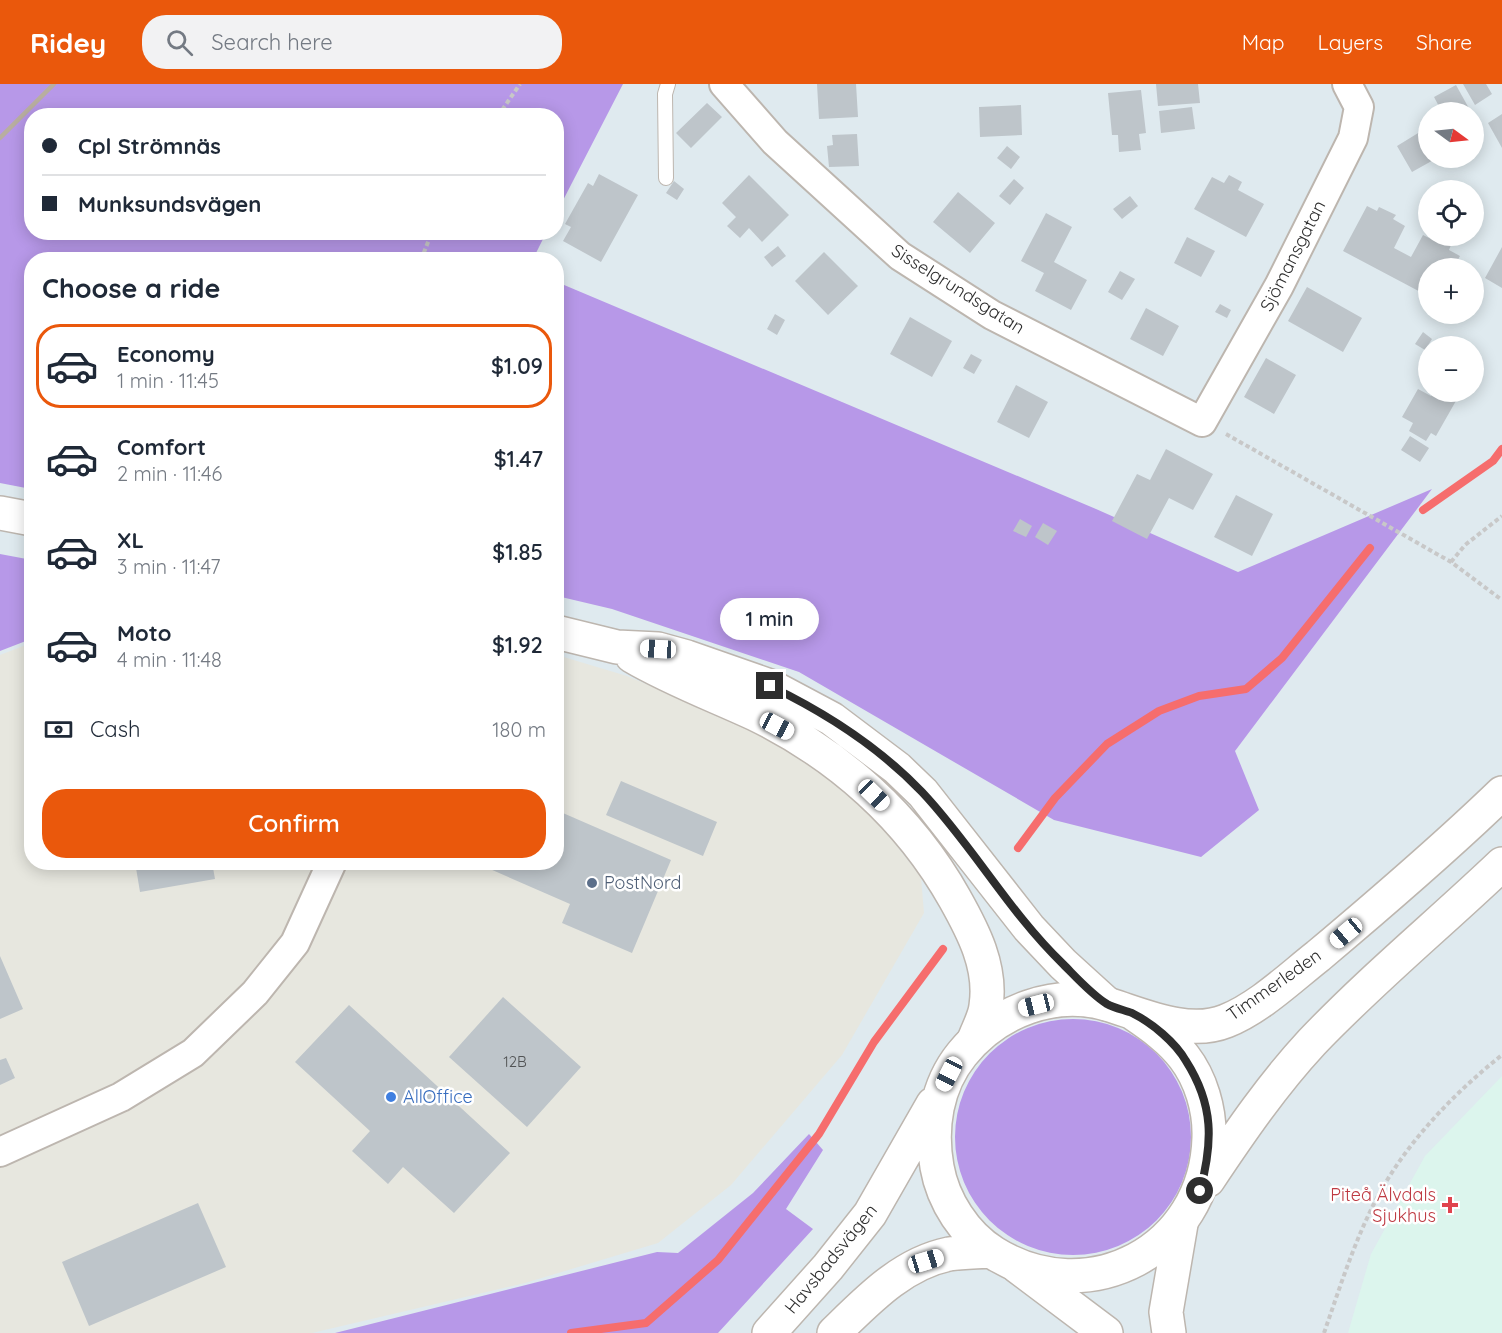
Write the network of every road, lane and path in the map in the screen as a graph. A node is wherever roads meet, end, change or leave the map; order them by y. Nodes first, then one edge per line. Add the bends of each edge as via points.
1 (520, 84) edge
2 (668, 84) edge
3 (724, 84) edge
4 (1347, 84) edge
5 (504, 108) edge
6 (666, 178) dead end
7 (1202, 422) junction
8 (0, 513) edge
9 (1502, 516) edge
10 (24, 518) edge
11 (1451, 562) junction
12 (1502, 600) edge
13 (564, 634) edge
14 (617, 647) junction
15 (1502, 793) edge
16 (1502, 864) edge
17 (328, 870) edge
18 (1120, 1009) junction
19 (974, 1040) junction
20 (1502, 1055) edge
21 (943, 1087) junction
22 (0, 1152) edge
23 (1200, 1191) junction
24 (1181, 1224) junction
25 (1004, 1258) junction
26 (769, 1333) edge
27 (834, 1333) edge
28 (1106, 1333) edge
29 (1169, 1333) edge
30 (1324, 1333) edge

1 - 5 path
2 - 6 lane
3 - 7 street, Sisselgrundsgatan via 775,142 900,256 992,315
4 - 7 street, Sjömansgatan via 1359,107 1353,138 1279,286
7 - 11 path
8 - 10 main road
9 - 11 path via 1465,545
11 - 12 path
13 - 14 main road
14 - 18 main road via 658,649 770,686 824,714 865,742 923,793 1029,928 1063,964
14 - 19 main road via 654,669 797,737 859,781 889,809 942,875 979,945 987,977 986,1007
15 - 18 main road, Timmerleden via 1382,903 1291,978 1225,1022 1203,1027 1170,1023
16 - 23 main road via 1376,977 1311,1043 1265,1097
17 - 22 street via 295,943 255,993 193,1053 121,1097
18 - 19 main road, Timmerleden via 1078,999 1041,1004 996,1022
18 - 23 main road via 1162,1033 1185,1059 1201,1089 1210,1123 1209,1158
19 - 21 main road
20 - 30 path via 1431,1123 1402,1157 1365,1223
21 - 25 main road via 933,1147 939,1178 950,1206 968,1230
21 - 26 main road, Havsbadsvägen via 870,1214
23 - 24 main road
24 - 25 main road via 1157,1247 1125,1266 1090,1276 1053,1276
24 - 29 main road via 1166,1312
25 - 27 main road via 949,1254 926,1261 887,1284
25 - 28 main road

